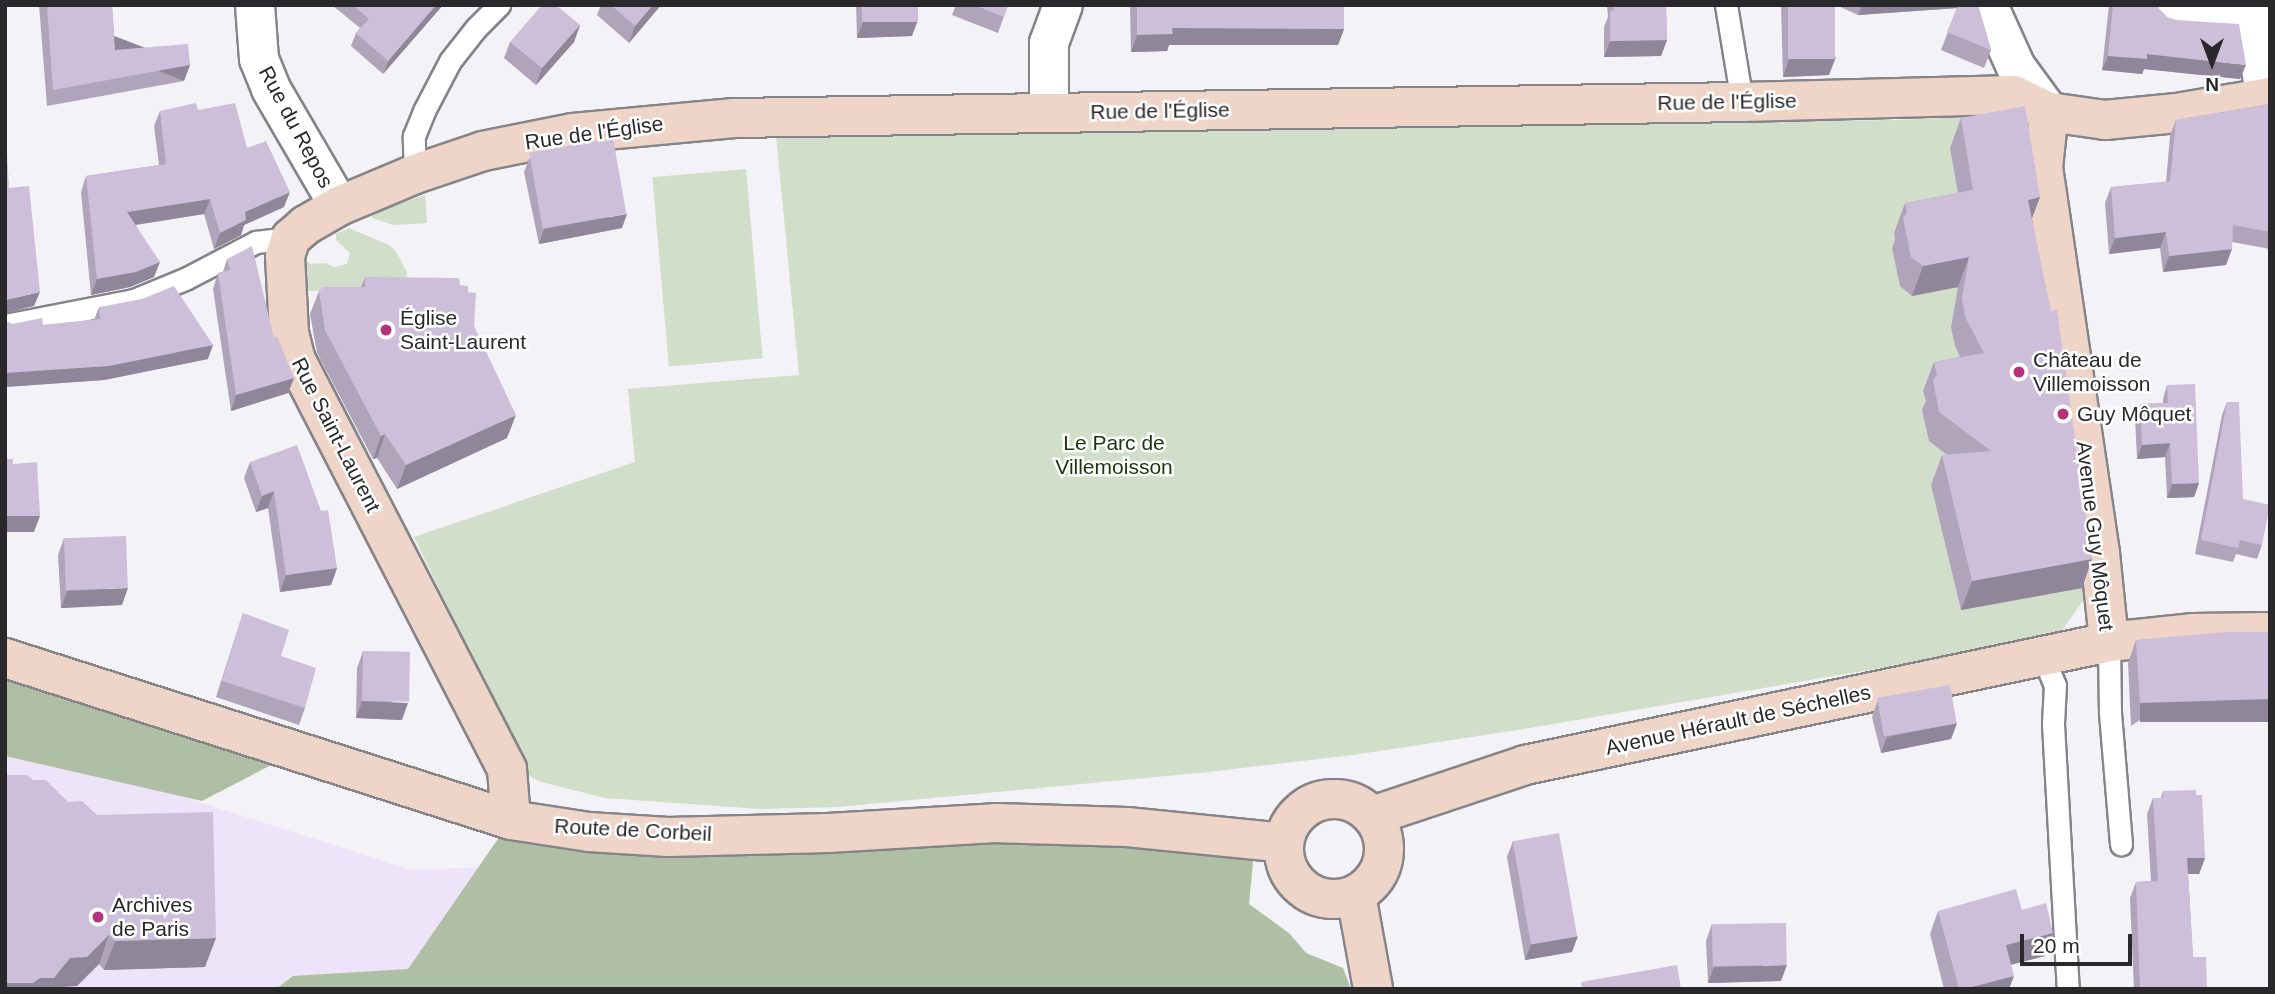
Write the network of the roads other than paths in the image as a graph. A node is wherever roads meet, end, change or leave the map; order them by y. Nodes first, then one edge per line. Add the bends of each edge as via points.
1 (255, 5) edge
2 (499, 5) edge
3 (1063, 5) edge
4 (1726, 5) edge
5 (1988, 5) edge
6 (2173, 13) dead end
7 (2261, 17) edge
8 (2268, 97) edge
9 (1741, 102) junction
10 (2049, 111) junction
11 (1049, 112) junction
12 (415, 174) junction
13 (338, 206) junction
14 (291, 238) junction
15 (5, 325) edge
16 (2270, 632) edge
17 (2109, 642) junction
18 (2043, 656) junction
19 (5, 658) edge
20 (1371, 816) junction
21 (511, 820) junction
22 (1284, 844) junction
23 (2121, 845) dead end
24 (1356, 895) junction
25 (1373, 989) edge
26 (2068, 989) edge

1 - 13 street, Rue du Repos via 259,59 271,89
2 - 12 lane via 450,61 424,111 414,136
3 - 11 street via 1049,43
4 - 9 lane
5 - 10 street via 2016,67
6 - 7 street
7 - 8 street
8 - 10 street via 2105,120
9 - 10 street, Rue de l'Église via 2014,95
9 - 11 street, Rue de l'Église
10 - 17 street, Avenue Guy Môquet via 2043,167
11 - 12 street, Rue de l'Église via 657,123 483,151
12 - 13 street, Rue de l'Église
13 - 14 street, Rue de l'Église
14 - 15 lane via 256,242 134,300
14 - 21 street, Rue Saint-Laurent via 285,256 286,301 296,361 507,769
16 - 17 street, Avenue Hérault de Séchelles via 2192,633
17 - 18 street, Avenue Hérault de Séchelles
17 - 23 lane
18 - 20 street, Avenue Hérault de Séchelles via 1525,765
18 - 26 lane via 2055,685 2053,724
19 - 21 street, Route de Corbeil
20 - 22 street via 1347,801 1319,802 1295,817
20 - 24 street via 1380,828 1383,858 1370,884
21 - 22 street, Route de Corbeil via 589,832 668,837 828,834 995,823 1101,826
22 - 24 street via 1288,869 1304,889 1330,899
24 - 25 street

